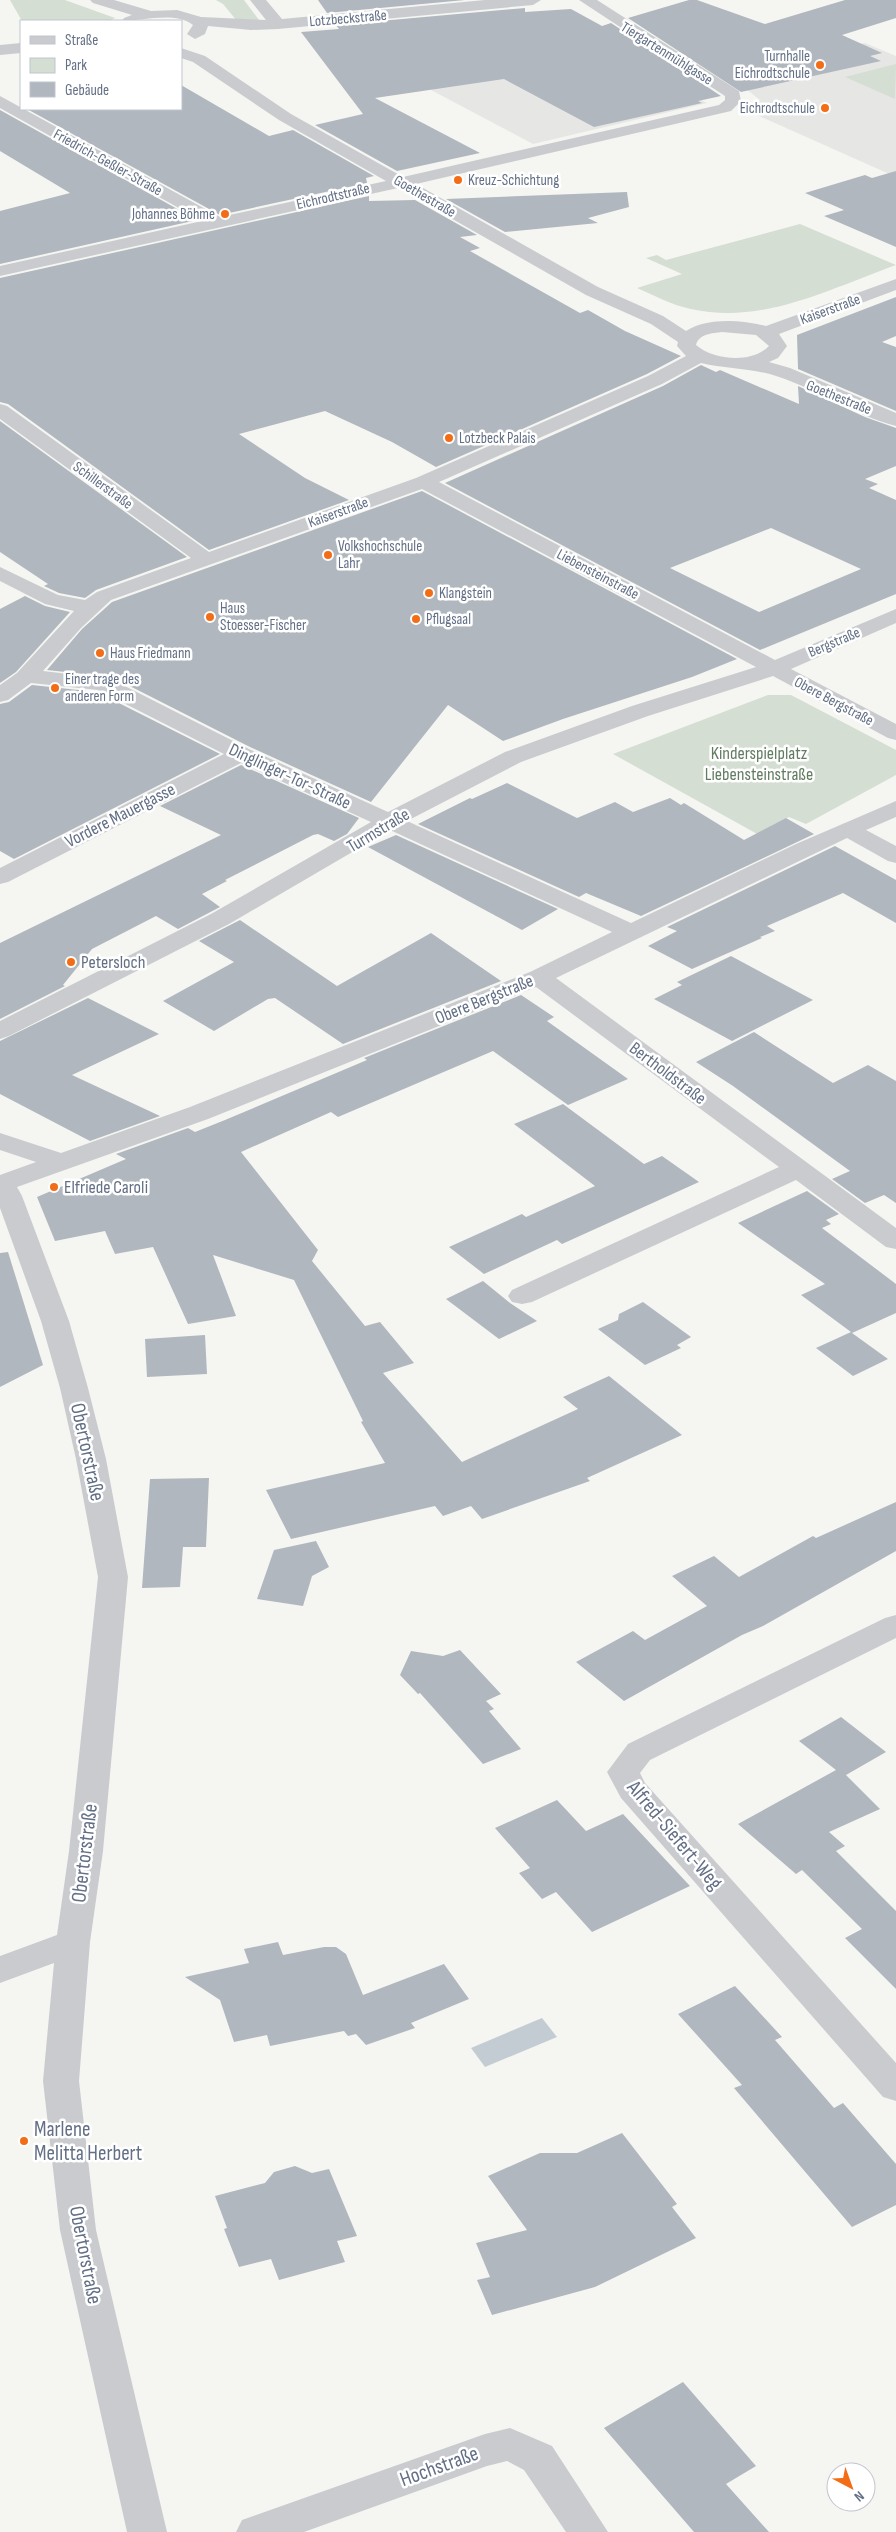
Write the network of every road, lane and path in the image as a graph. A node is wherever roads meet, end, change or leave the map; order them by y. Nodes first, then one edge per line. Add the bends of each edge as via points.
1 (98, 0) edge
2 (258, 0) edge
3 (533, 0) edge
4 (587, 0) edge
5 (114, 6) junction
6 (150, 15) junction
7 (129, 20) edge
8 (133, 20) edge
9 (278, 24) junction
10 (199, 26) junction
11 (182, 43) edge
12 (20, 48) edge
13 (0, 50) edge
14 (0, 101) edge
15 (725, 108) joint
16 (400, 181) junction
17 (216, 222) junction
18 (0, 272) edge
19 (896, 284) edge
20 (657, 320) junction
21 (708, 329) junction
22 (764, 332) junction
23 (687, 340) junction
24 (770, 355) junction
25 (699, 356) junction
26 (746, 362) junction
27 (783, 372) junction
28 (0, 410) edge
29 (896, 420) edge
30 (423, 482) junction
31 (206, 559) junction
32 (0, 573) edge
33 (88, 607) junction
34 (896, 615) edge
35 (773, 669) junction
36 (27, 676) junction
37 (0, 696) edge
38 (896, 734) edge
39 (241, 754) junction
40 (896, 808) edge
41 (389, 821) junction
42 (848, 829) junction
43 (896, 856) edge
44 (0, 877) edge
45 (631, 932) junction
46 (539, 977) junction
47 (0, 1031) edge
48 (0, 1140) edge
49 (60, 1162) junction
50 (797, 1169) junction
51 (0, 1184) edge
52 (896, 1240) edge
53 (522, 1296) dead end
54 (896, 1625) edge
55 (73, 1942) junction
56 (0, 1970) edge
57 (896, 2087) edge
58 (147, 2532) edge
59 (256, 2532) edge
60 (588, 2532) edge

1 - 5 street
2 - 9 street
3 - 9 street, Lotzbeckstraße
4 - 15 street, Tiergartenmühlgasse via 733,94 733,101
5 - 6 street
5 - 7 street
6 - 8 street, Lotzbeckstraße
6 - 10 street, Lotzbeckstraße via 178,15
9 - 10 street, Lotzbeckstraße via 235,29
10 - 11 street, Lotzbeckstraße
11 - 16 street, Goethestraße via 199,59 285,117
12 - 13 street
14 - 17 street, Friedrich-Geßler-Straße
15 - 16 street, Eichrodtstraße via 599,140
16 - 17 street, Eichrodtstraße
16 - 20 street, Goethestraße via 592,291
17 - 18 street, Eichrodtstraße
19 - 22 street, Kaiserstraße
20 - 21 street, Goethestraße
20 - 23 street, Goethestraße
21 - 22 street, Goethestraße via 737,327
21 - 23 street, Goethestraße
22 - 24 street via 778,346
23 - 25 street, Goethestraße via 690,352
24 - 26 street, Goethestraße
24 - 27 street, Goethestraße
25 - 26 street, Goethestraße via 721,362
25 - 30 street, Kaiserstraße via 656,380
26 - 27 street, Goethestraße
27 - 29 street, Goethestraße
28 - 31 street, Schillerstraße
30 - 31 street, Kaiserstraße
30 - 35 street, Liebensteinstraße
31 - 33 street, Kaiserstraße via 119,590
32 - 33 street via 52,600
33 - 36 street, Kaiserstraße
34 - 35 street, Bergstraße
35 - 38 street, Obere Bergstraße
35 - 41 street, Turmstraße via 640,711 513,757
36 - 37 street, Kaiserstraße
36 - 39 street, Dinglinger-Tor-Straße via 103,684
39 - 41 street, Dinglinger-Tor-Straße
39 - 44 street, Vordere Mauergasse
40 - 42 street, Obere Bergstraße
41 - 45 street, Dinglinger-Tor-Straße
41 - 47 street, Turmstraße via 220,919
42 - 43 street
42 - 45 street, Obere Bergstraße
45 - 46 street, Obere Bergstraße
46 - 49 street, Obere Bergstraße via 219,1106
46 - 50 street, Bertholdstraße
48 - 49 street
49 - 51 street, Obere Bergstraße
50 - 52 street, Bertholdstraße
50 - 53 street
51 - 55 street, Obertorstraße via 9,1196 55,1321 91,1459 113,1577 86,1851
54 - 57 street, Alfred-Siefert-Weg via 639,1752 622,1772 633,1790
55 - 56 street
55 - 58 street, Obertorstraße via 61,2081 78,2230
59 - 60 street, Hochstraße via 485,2450 510,2444 538,2458

